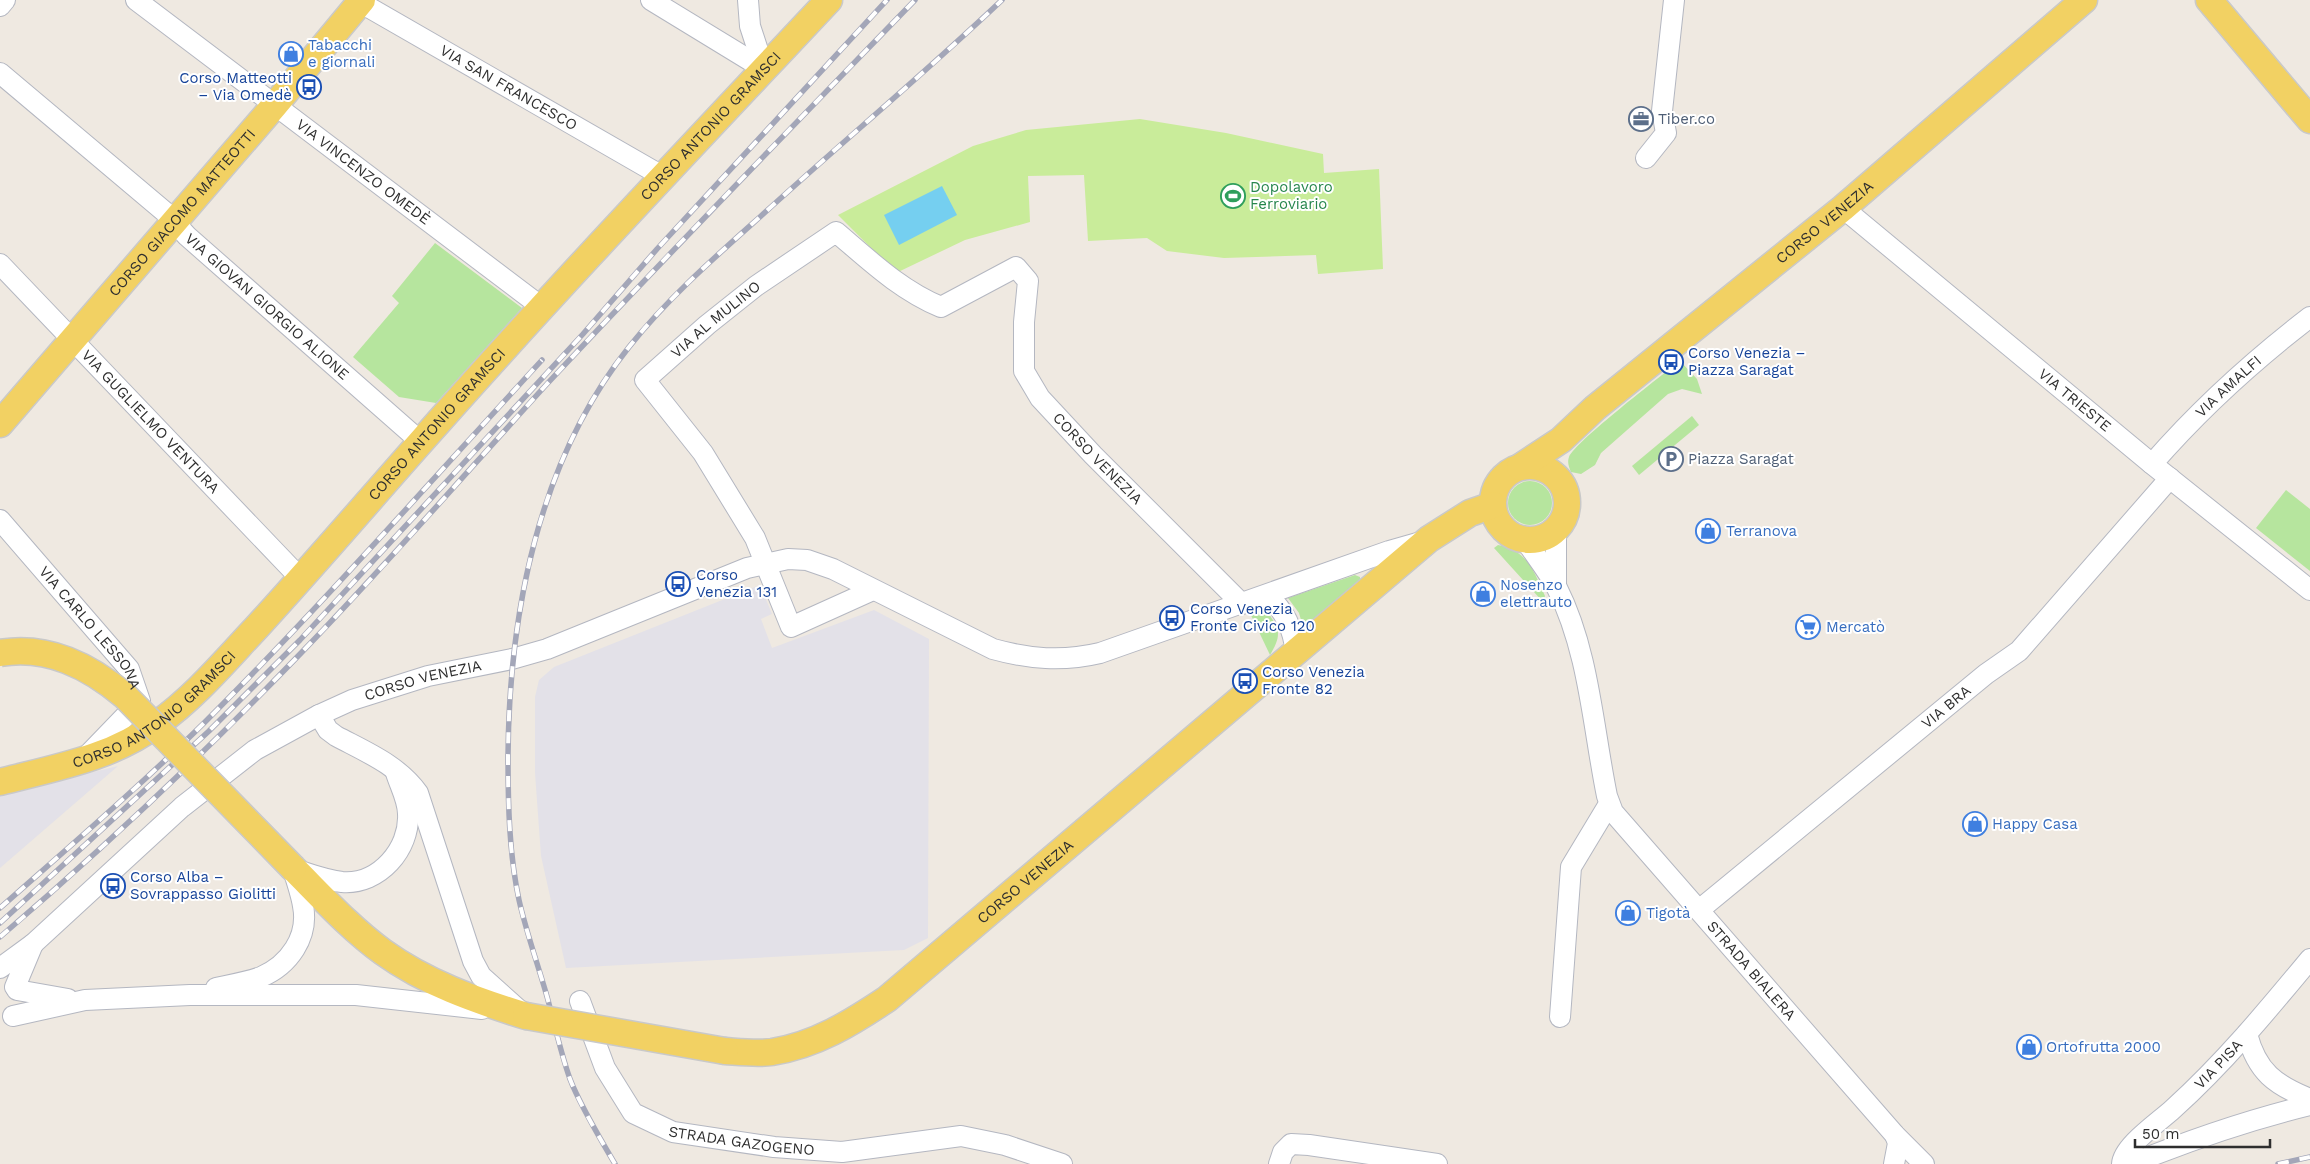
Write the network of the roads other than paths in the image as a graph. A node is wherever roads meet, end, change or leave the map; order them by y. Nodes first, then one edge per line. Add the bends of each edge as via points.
1 (5, 0) edge
2 (136, 0) edge
3 (651, 0) edge
4 (748, 0) edge
5 (829, 0) edge
6 (1674, 0) edge
7 (2084, 0) edge
8 (2209, 0) edge
9 (359, 1) edge
10 (0, 6) edge
11 (764, 69) junction
12 (0, 73) edge
13 (274, 106) junction
14 (2310, 120) edge
15 (1646, 158) dead end
16 (662, 176) junction
17 (1843, 208) junction
18 (175, 222) junction
19 (0, 264) edge
20 (1028, 281) joint
21 (543, 308) junction
22 (2310, 316) edge
23 (72, 340) junction
24 (0, 424) edge
25 (1561, 440) junction
26 (421, 442) junction
27 (2152, 464) junction
28 (1520, 467) junction
29 (1554, 475) junction
30 (2170, 478) junction
31 (1493, 505) junction
32 (0, 520) edge
33 (1556, 530) junction
34 (1429, 539) junction
35 (1524, 540) junction
36 (765, 564) junction
37 (302, 579) junction
38 (1556, 586) junction
39 (873, 590) junction
40 (2310, 590) edge
41 (1267, 595) junction
42 (1242, 604) junction
43 (0, 652) edge
44 (1296, 653) junction
45 (319, 714) junction
46 (84, 760) junction
47 (393, 767) junction
48 (0, 782) edge
49 (1609, 804) junction
50 (293, 868) junction
51 (1699, 910) junction
52 (34, 944) junction
53 (2310, 959) edge
54 (0, 968) edge
55 (11, 985) edge
56 (190, 994) junction
57 (85, 1000) junction
58 (580, 1001) dead end
59 (526, 1016) junction
60 (1560, 1017) dead end
61 (6, 1019) edge
62 (2248, 1034) junction
63 (2310, 1099) edge
64 (2310, 1105) edge
65 (1895, 1135) junction
66 (1062, 1164) edge
67 (1279, 1164) edge
68 (1437, 1164) edge
69 (1894, 1164) edge
70 (1924, 1164) edge
71 (2122, 1164) edge
72 (2131, 1164) edge

1 - 10 street
2 - 13 street, VIA VINCENZO OMEDÈ
3 - 11 street
4 - 11 street via 750,26
5 - 11 main road, CORSO ANTONIO GRAMSCI
6 - 15 street via 1662,111 1666,133
7 - 17 main road, CORSO VENEZIA
8 - 14 main road
9 - 13 main road, CORSO GIACOMO MATTEOTTI
9 - 16 street, VIA SAN FRANCESCO
11 - 16 main road, CORSO ANTONIO GRAMSCI
12 - 18 street, VIA GIOVAN GIORGIO ALIONE
13 - 18 main road, CORSO GIACOMO MATTEOTTI
13 - 21 street, VIA VINCENZO OMEDÈ
16 - 21 main road, CORSO ANTONIO GRAMSCI
17 - 25 main road, CORSO VENEZIA via 1595,408
17 - 27 street, VIA TRIESTE
18 - 23 main road, CORSO GIACOMO MATTEOTTI
18 - 26 street, VIA GIOVAN GIORGIO ALIONE via 186,236
19 - 23 street, VIA GUGLIELMO VENTURA
20 - 36 street, VIA AL MULINO via 1016,267 940,307 921,299 886,275 836,232 756,286 645,380 703,454 755,538
20 - 42 street, CORSO VENEZIA via 1024,370 1040,398
21 - 26 main road, CORSO ANTONIO GRAMSCI
22 - 27 street, VIA AMALFI via 2274,344 2177,435
23 - 24 main road, CORSO GIACOMO MATTEOTTI
23 - 37 street, VIA GUGLIELMO VENTURA
25 - 28 main road, CORSO VENEZIA
25 - 29 main road
26 - 37 main road, CORSO ANTONIO GRAMSCI
27 - 30 street, VIA TRIESTE
28 - 29 main road via 1538,467
28 - 31 main road via 1500,481 1494,492
29 - 33 main road via 1562,484 1567,501 1566,511
30 - 40 street, VIA TRIESTE
30 - 51 street, VIA BRA via 2019,651 1986,674
31 - 34 main road, CORSO VENEZIA via 1470,513
31 - 35 main road via 1495,517 1502,528
32 - 46 street, VIA CARLO LESSONA via 129,670 140,702
33 - 35 main road via 1542,538
33 - 38 street, STRADA BIALERA
34 - 41 street, CORSO VENEZIA
34 - 44 main road, CORSO VENEZIA
35 - 38 street, STRADA BIALERA
36 - 39 street, CORSO VENEZIA via 788,559 807,560 833,569
36 - 39 street, VIA AL MULINO via 790,627
36 - 45 street, CORSO VENEZIA via 747,568 547,649 428,676
37 - 46 main road, CORSO ANTONIO GRAMSCI via 201,688 157,725 121,747
38 - 49 street, STRADA BIALERA via 1576,640
39 - 42 street, CORSO VENEZIA via 992,649 1045,660 1078,659 1100,653
41 - 42 street, CORSO VENEZIA
41 - 44 street via 1280,606 1287,619
43 - 50 main road, CORSO VENEZIA, bridge via 59,657 101,676 125,696
44 - 59 main road, CORSO VENEZIA, bridge via 887,999 848,1025 805,1044 770,1052 726,1051
45 - 47 street via 328,730 336,736
45 - 52 street, CORSO VENEZIA via 255,750 182,807
46 - 48 main road, CORSO ANTONIO GRAMSCI
47 - 50 street via 408,813 406,834 397,854 382,870 364,879 344,882 323,879
47 - 59 street via 418,793 473,961 482,976
49 - 51 street, STRADA BIALERA via 1625,828
49 - 60 street via 1571,867
50 - 56 street via 304,907 304,928 289,957 275,970 260,977
50 - 59 main road, CORSO VENEZIA via 356,931 408,969 458,994
51 - 65 street, STRADA BIALERA
52 - 54 street, CORSO VENEZIA
52 - 55 street, CORSO VENEZIA
53 - 62 street, VIA PISA
55 - 57 street via 47,997
55 - 61 street, CORSO VENEZIA via 19,1004
56 - 57 street
56 - 59 street via 356,995
57 - 61 street
58 - 66 street, STRADA GAZOGENO via 605,1068 633,1113 673,1132 774,1147 842,1152 961,1136 1005,1145
62 - 63 street via 2262,1069 2284,1087
62 - 71 street, VIA PISA via 2127,1150
64 - 72 street via 2262,1116
65 - 69 street via 1898,1143
65 - 70 street, STRADA BIALERA
67 - 68 street via 1283,1152 1291,1144

